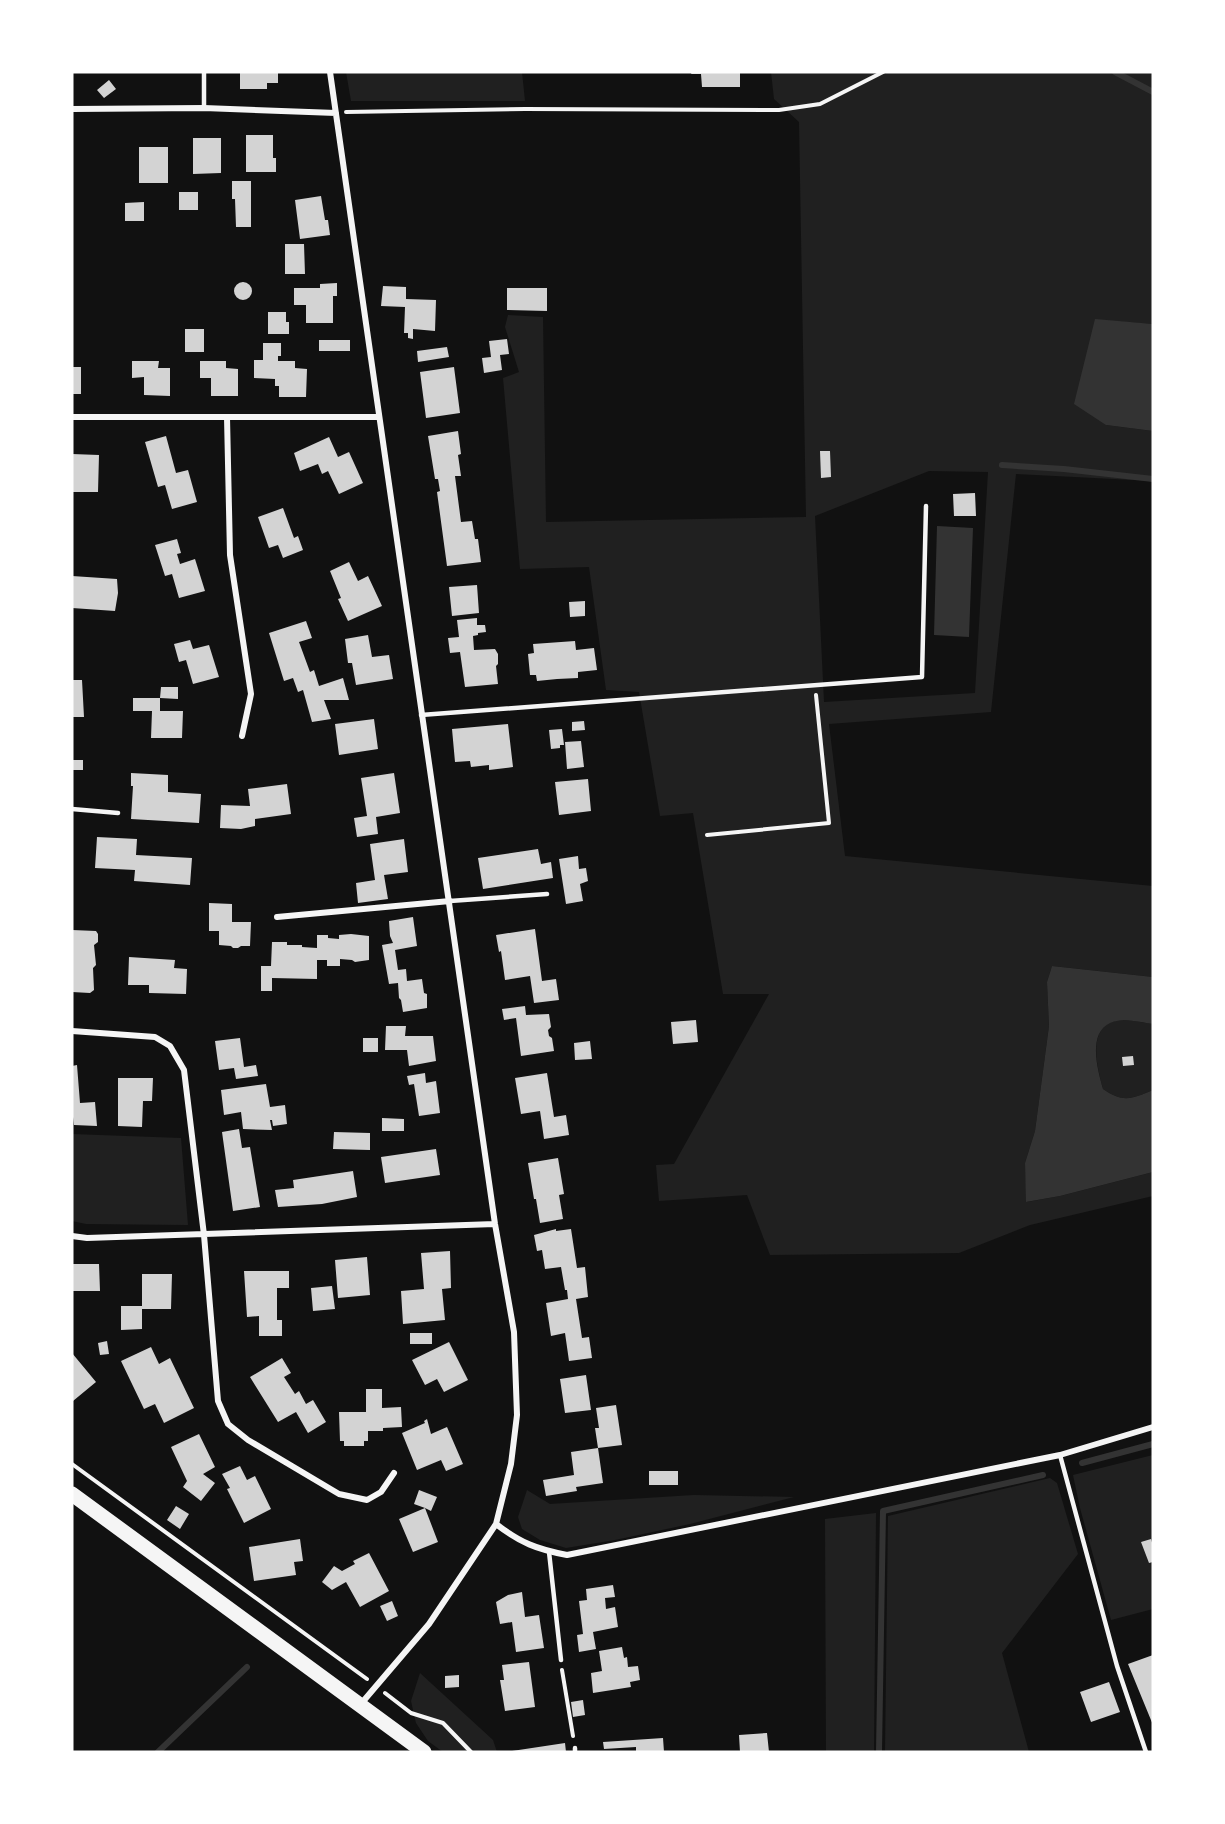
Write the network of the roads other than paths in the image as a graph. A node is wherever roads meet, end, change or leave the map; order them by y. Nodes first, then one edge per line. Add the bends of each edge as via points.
1 (204, 72) edge
2 (330, 72) edge
3 (204, 108) junction
4 (72, 109) edge
5 (336, 113) junction
6 (72, 417) edge
7 (227, 417) junction
8 (378, 417) junction
9 (926, 506) dead end
10 (421, 715) junction
11 (242, 736) dead end
12 (72, 809) edge
13 (118, 813) dead end
14 (547, 894) dead end
15 (450, 901) junction
16 (277, 916) dead end
17 (72, 1031) edge
18 (495, 1224) junction
19 (204, 1235) junction
20 (72, 1236) edge
21 (1153, 1427) edge
22 (1060, 1455) junction
23 (394, 1473) dead end
24 (72, 1494) edge
25 (496, 1524) junction
26 (549, 1552) junction
27 (561, 1660) road end
28 (359, 1705) junction
29 (424, 1752) edge
30 (1146, 1752) edge

1 - 3 lane
2 - 5 street
3 - 4 street
3 - 5 street
5 - 8 street
6 - 7 street
7 - 8 street
7 - 11 street via 230,555 251,694
8 - 10 street
9 - 10 lane via 922,677
10 - 15 street
12 - 13 lane
14 - 15 lane
15 - 16 street
15 - 18 street
17 - 19 street via 155,1037 170,1046 183,1070
18 - 19 street
18 - 25 street via 514,1332 517,1415 511,1464
19 - 20 street
19 - 23 street via 218,1401 228,1424 339,1494 367,1500 381,1492
21 - 22 street
22 - 26 street via 567,1556
22 - 30 lane via 1117,1666
24 - 28 main road
25 - 26 street via 530,1546
25 - 28 street via 429,1624
26 - 27 lane
28 - 29 main road

